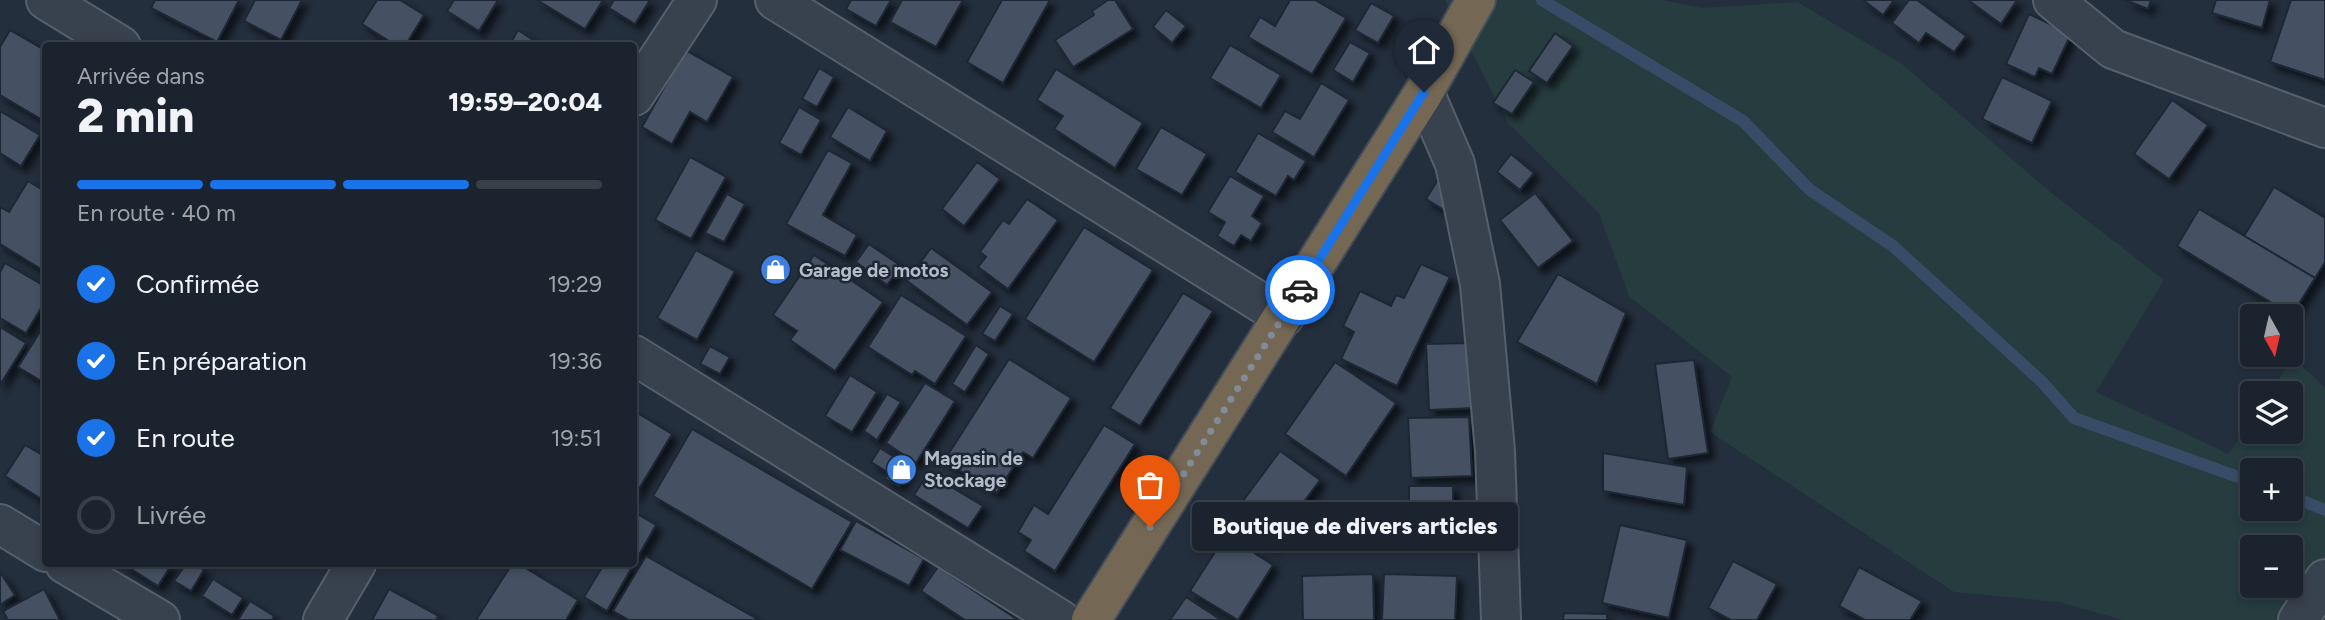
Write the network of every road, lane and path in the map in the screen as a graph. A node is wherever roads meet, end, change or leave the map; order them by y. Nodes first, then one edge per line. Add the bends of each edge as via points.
1 (46, 0) edge
2 (697, 0) edge
3 (775, 0) edge
4 (2053, 0) edge
5 (1473, 4) edge
6 (114, 42) edge
7 (637, 91) edge
8 (1424, 92) junction
9 (2325, 128) edge
10 (1284, 317) junction
11 (637, 357) edge
12 (0, 524) edge
13 (42, 550) edge
14 (70, 567) edge
15 (354, 567) edge
16 (2325, 579) edge
17 (153, 618) edge
18 (323, 620) edge
19 (1061, 620) edge
20 (1091, 620) edge
21 (1501, 620) edge
22 (2298, 620) edge

1 - 6 street
2 - 7 street
3 - 10 street
4 - 9 street via 2113,49
5 - 8 highway
8 - 10 highway
8 - 21 street via 1455,164 1480,284 1495,451
10 - 20 highway
11 - 19 street
12 - 13 street
14 - 17 street
15 - 18 street
16 - 22 street

